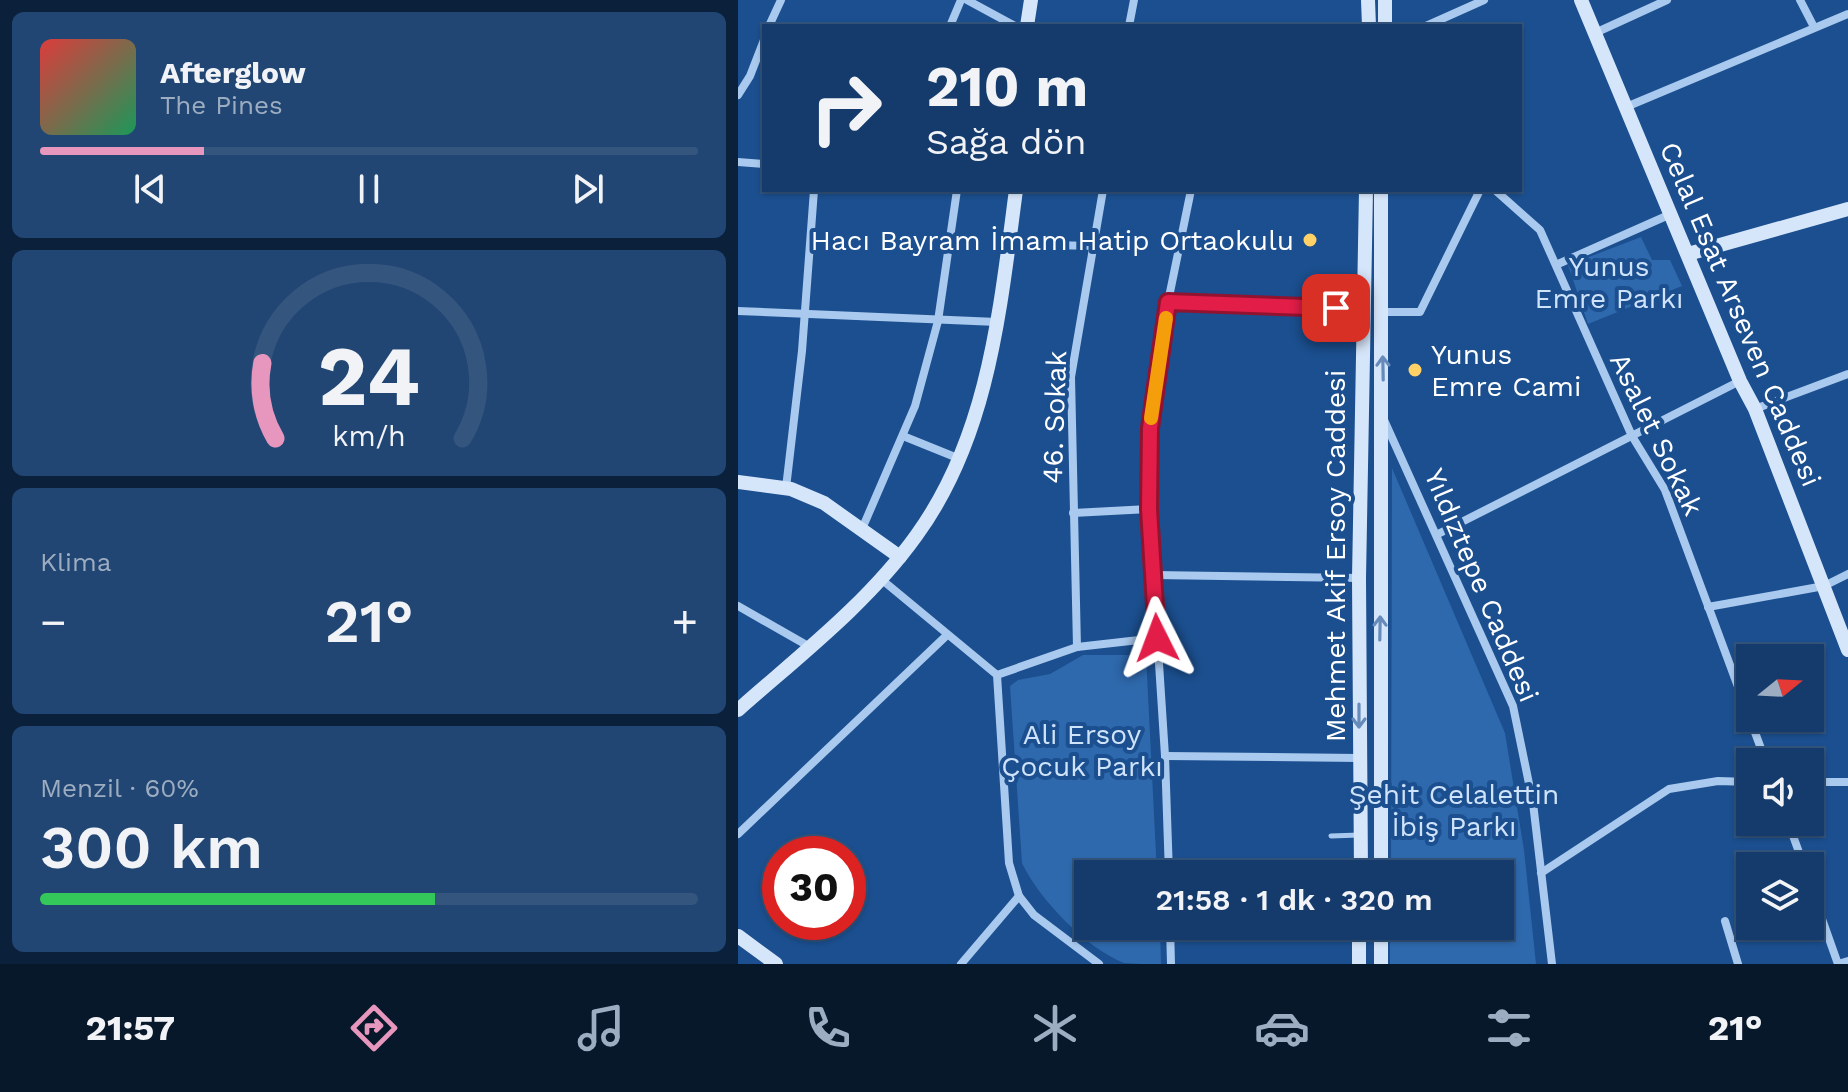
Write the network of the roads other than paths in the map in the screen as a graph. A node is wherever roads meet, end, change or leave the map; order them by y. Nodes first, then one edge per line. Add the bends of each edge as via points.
1 (781, 0) edge
2 (964, 0) edge
3 (1031, 0) edge
4 (1134, 0) edge
5 (1368, 0) edge
6 (1385, 0) edge
7 (1484, 0) edge
8 (1581, 0) edge
9 (1667, 0) edge
10 (1800, 0) edge
11 (1848, 14) edge
12 (774, 24) edge
13 (951, 24) edge
14 (1011, 24) edge
15 (1027, 24) edge
16 (1129, 24) edge
17 (1369, 24) edge
18 (1385, 24) edge
19 (1430, 24) edge
20 (1814, 27) junction
21 (1595, 33) junction
22 (762, 45) edge
23 (738, 95) edge
24 (1626, 107) junction
25 (738, 162) edge
26 (762, 164) edge
27 (814, 192) edge
28 (957, 192) edge
29 (1016, 192) edge
30 (1103, 192) edge
31 (1191, 192) edge
32 (1366, 192) edge
33 (1381, 192) edge
34 (1479, 192) edge
35 (1497, 192) edge
36 (1848, 209) edge
37 (1671, 214) junction
38 (1009, 244) junction
39 (1095, 246) junction
40 (1688, 254) junction
41 (1558, 264) junction
42 (1168, 302) junction
43 (1364, 309) junction
44 (738, 311) edge
45 (1382, 312) junction
46 (804, 315) junction
47 (938, 321) junction
48 (997, 322) junction
49 (1848, 374) edge
50 (1740, 381) junction
51 (1755, 409) junction
52 (1383, 419) junction
53 (903, 436) junction
54 (1632, 436) junction
55 (960, 459) junction
56 (738, 482) edge
57 (786, 488) junction
58 (1149, 509) junction
59 (1073, 513) junction
60 (862, 529) junction
61 (1438, 534) junction
62 (900, 557) junction
63 (1848, 574) edge
64 (1154, 575) junction
65 (1359, 578) junction
66 (881, 579) junction
67 (1824, 586) junction
68 (738, 606) edge
69 (1708, 607) junction
70 (946, 636) junction
71 (1157, 638) junction
72 (810, 647) junction
73 (1077, 647) junction
74 (1848, 650) edge
75 (997, 675) junction
76 (738, 710) edge
77 (1761, 748) edge
78 (1165, 756) junction
79 (1359, 758) junction
80 (1736, 782) edge
81 (1824, 782) edge
82 (1848, 782) edge
83 (738, 834) edge
84 (1360, 835) junction
85 (1331, 836) dead end
86 (1169, 860) edge
87 (1361, 860) edge
88 (1381, 860) edge
89 (1541, 873) junction
90 (1019, 896) junction
91 (1725, 921) dead end
92 (1824, 924) edge
93 (738, 936) edge
94 (1170, 940) edge
95 (1359, 940) edge
96 (1381, 940) edge
97 (1086, 960) edge
98 (1848, 961) edge
99 (776, 964) edge
100 (961, 964) edge
101 (1099, 964) edge
102 (1171, 964) edge
103 (1359, 964) edge
104 (1381, 964) edge
105 (1552, 964) edge
106 (1738, 964) edge
107 (1838, 964) edge

1 - 12 street
2 - 13 street
2 - 14 street
3 - 15 main road
4 - 16 street
5 - 17 main road
6 - 18 main road
7 - 19 street
8 - 21 main road, Celal Esat Arseven Caddesi
9 - 21 street
10 - 20 street
11 - 20 street
20 - 24 street
21 - 24 main road, Celal Esat Arseven Caddesi
22 - 23 street
24 - 37 main road, Celal Esat Arseven Caddesi
25 - 26 street
27 - 46 street
28 - 47 street
29 - 38 main road
30 - 39 street, 46. Sokak
31 - 42 street
32 - 43 main road, Mehmet Akif Ersoy Caddesi
33 - 45 main road, Mehmet Akif Ersoy Caddesi
34 - 45 street via 1420,312
35 - 41 street, Asalet Sokak via 1540,230
36 - 40 main road
37 - 40 main road, Celal Esat Arseven Caddesi
37 - 41 street
38 - 39 street
38 - 48 main road
39 - 59 street, 46. Sokak via 1071,377
40 - 50 main road, Celal Esat Arseven Caddesi
41 - 54 street, Asalet Sokak
42 - 43 street
42 - 58 street via 1150,428
43 - 65 main road, Mehmet Akif Ersoy Caddesi
44 - 46 street
52 -> 45 main road, Mehmet Akif Ersoy Caddesi
46 - 47 street
46 - 57 street
47 - 48 street
47 - 53 street
48 - 55 main road
49 - 51 street
50 - 51 main road, Celal Esat Arseven Caddesi
50 - 54 street
51 - 67 main road, Celal Esat Arseven Caddesi
52 - 61 street, Yıldıztepe Caddesi
88 -> 52 main road, Mehmet Akif Ersoy Caddesi
53 - 55 street
53 - 60 street
54 - 61 street
54 - 69 street, Asalet Sokak via 1665,490
55 - 62 main road via 934,510
56 - 57 main road
57 - 60 main road via 824,503
58 - 59 street
58 - 64 street
59 - 73 street, 46. Sokak
60 - 62 main road
61 - 89 street, Yıldıztepe Caddesi via 1513,706
62 - 66 main road
63 - 67 street
64 - 65 street
64 - 71 street
65 -> 79 main road, Mehmet Akif Ersoy Caddesi
66 - 70 street
66 - 72 main road
67 - 69 street
67 - 74 main road, Celal Esat Arseven Caddesi
68 - 72 street
69 - 77 street, Asalet Sokak
70 - 75 street
70 - 83 street
71 - 73 street
71 - 78 street
72 - 76 main road
73 - 75 street
75 - 90 street via 1009,863
78 - 79 street
78 - 86 street
79 - 84 main road, Mehmet Akif Ersoy Caddesi
80 - 89 street via 1669,789
81 - 82 street
84 - 85 lane
84 - 87 main road, Mehmet Akif Ersoy Caddesi
89 - 105 street, Yıldıztepe Caddesi
90 - 97 street
90 - 100 street
91 - 106 street
92 - 107 street
93 - 99 main road
94 - 102 street
95 - 103 main road
96 - 104 main road
97 - 101 street
98 - 107 street

